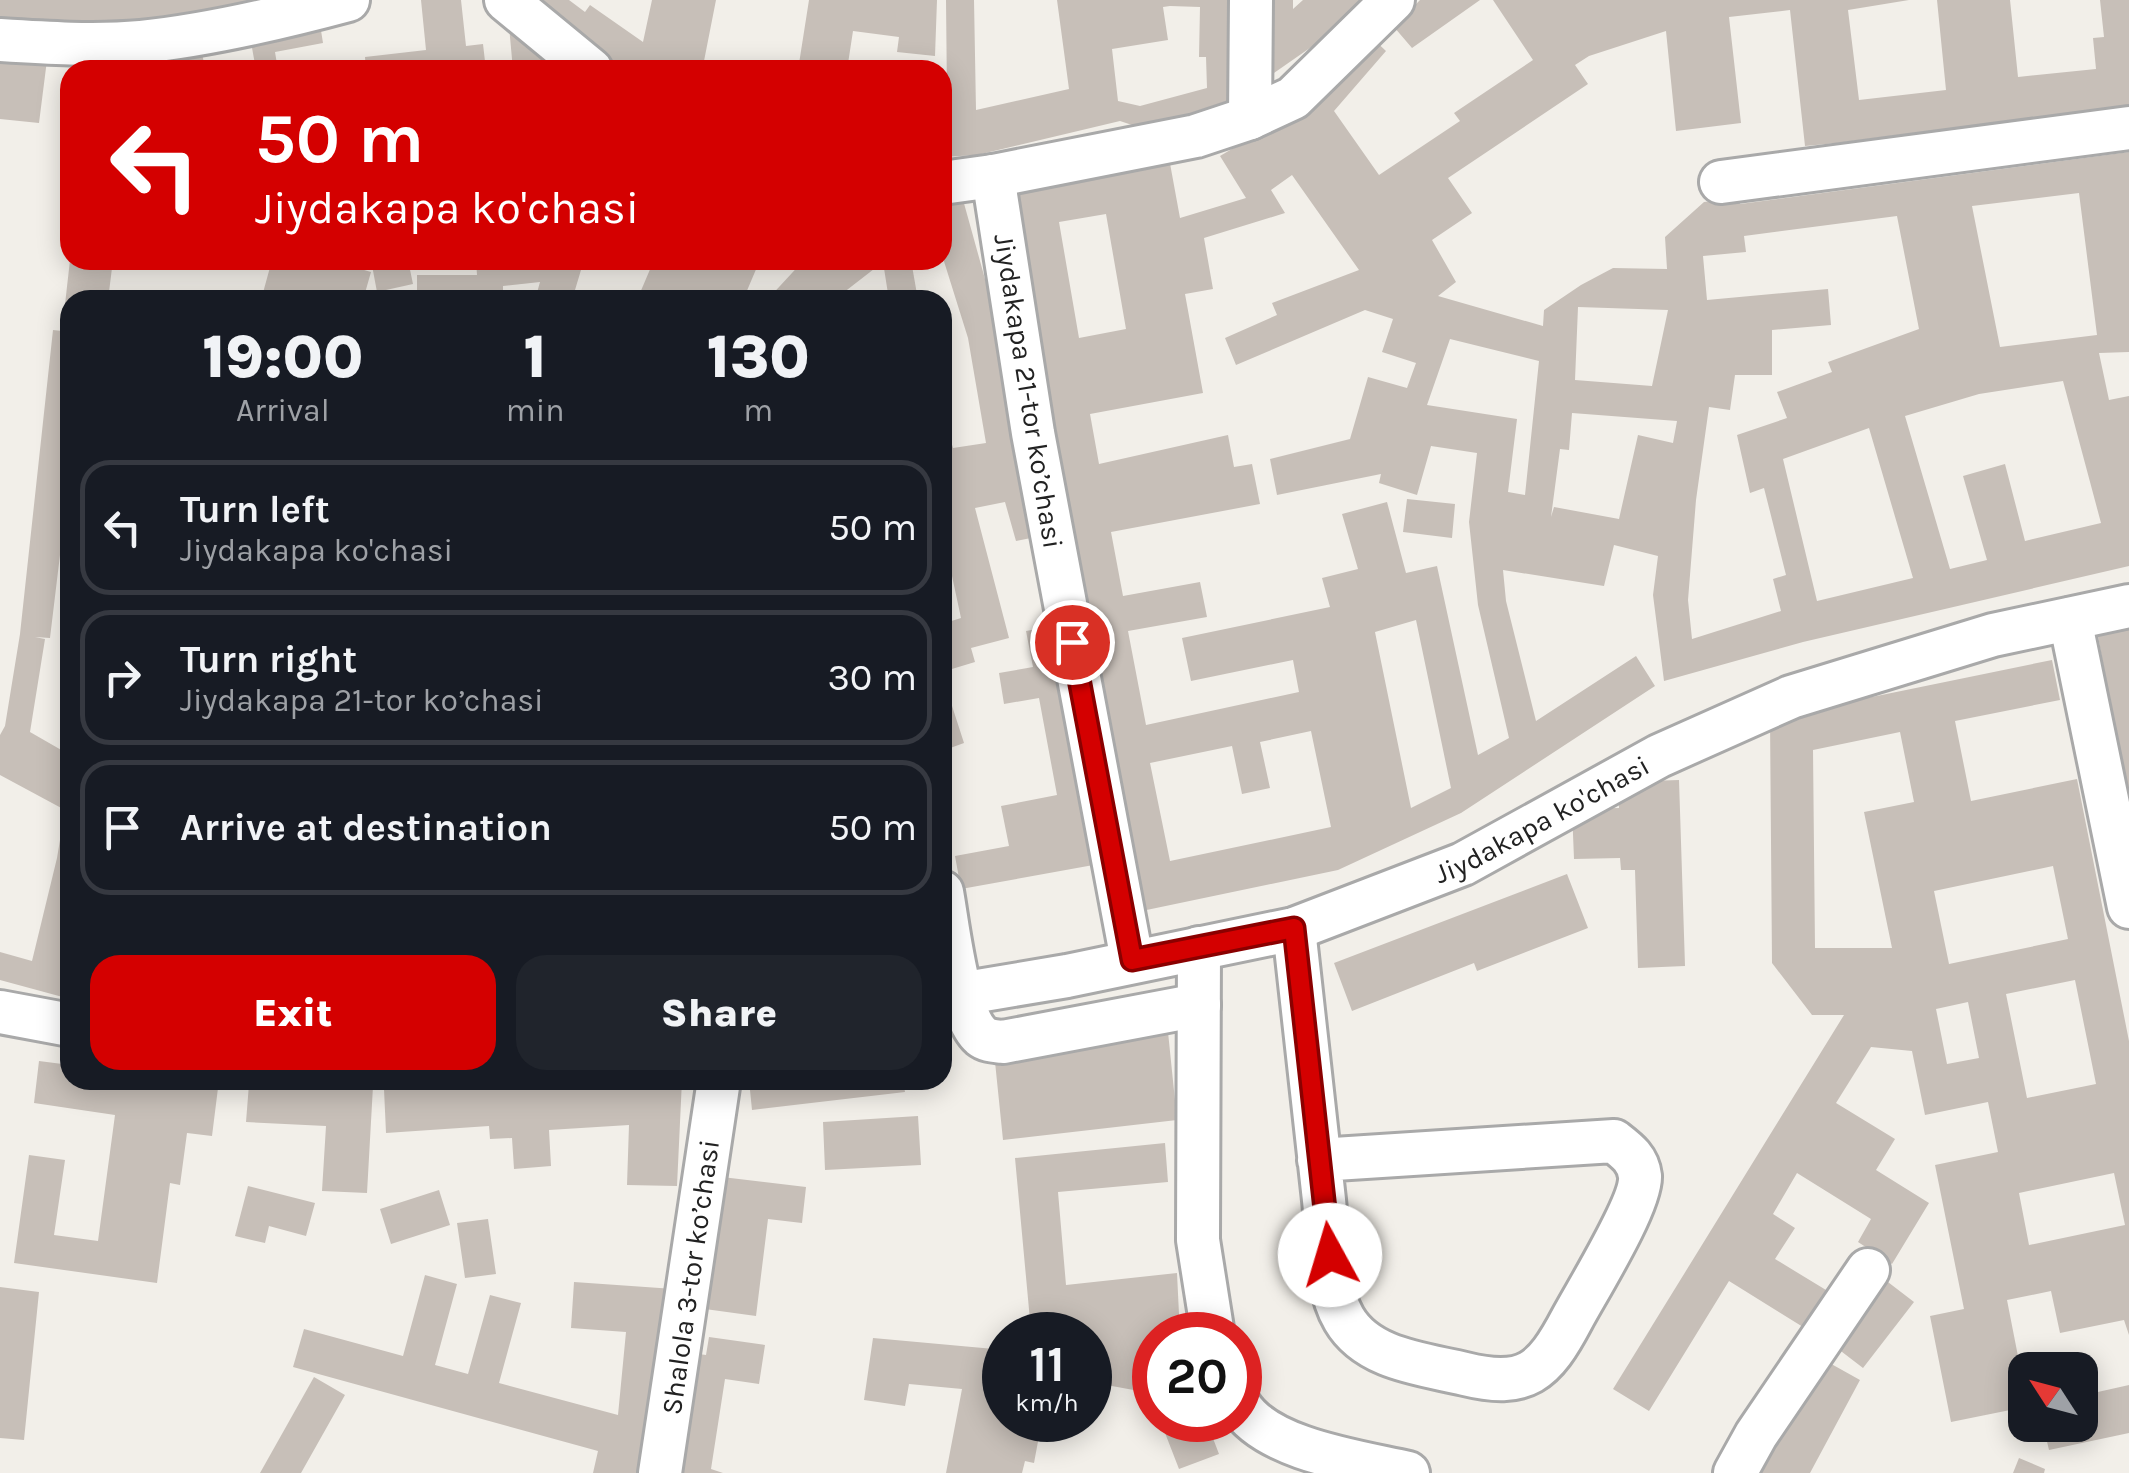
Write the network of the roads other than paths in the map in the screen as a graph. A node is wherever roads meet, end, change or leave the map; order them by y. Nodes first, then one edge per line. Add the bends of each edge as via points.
1 (348, 0) edge
2 (506, 0) edge
3 (1252, 0) edge
4 (1393, 0) edge
5 (0, 40) edge
6 (579, 60) edge
7 (1250, 118) junction
8 (2129, 128) edge
9 (993, 176) junction
10 (952, 181) edge
11 (1722, 182) dead end
12 (2129, 606) edge
13 (2070, 619) junction
14 (2129, 908) edge
15 (1294, 928) junction
16 (1199, 948) junction
17 (1132, 960) junction
18 (952, 995) edge
19 (1198, 1005) junction
20 (0, 1012) edge
21 (60, 1023) edge
22 (717, 1090) edge
23 (1320, 1160) junction
24 (1868, 1270) dead end
25 (1209, 1312) edge
26 (1262, 1427) edge
27 (660, 1473) edge
28 (1408, 1473) edge
29 (1736, 1473) edge

1 - 5 street via 140,42
2 - 6 street
3 - 7 street
4 - 7 street via 1293,98
7 - 9 street via 1196,136
8 - 11 street
9 - 10 street
9 - 17 street, Jiydakapa 21-tor koʼchasi via 1033,433
12 - 13 street, Jiydakapa ko'chasi
13 - 14 street
13 - 15 street, Jiydakapa ko'chasi via 1993,635 1791,697 1659,756 1463,864
15 - 16 street, Jiydakapa ko'chasi
15 - 23 street
16 - 17 street, Jiydakapa ko'chasi
16 - 19 street
17 - 18 street, Jiydakapa ko'chasi
18 - 19 street via 980,1035 1003,1042
19 - 25 street via 1198,1240
20 - 21 street
22 - 27 street, Shalola 3-tor koʼchasi
23 - 23 street via 1333,1286 1344,1320 1368,1345 1390,1355 1497,1382 1545,1362 1561,1340 1634,1204 1640,1179 1634,1158 1614,1141
24 - 29 street
26 - 28 street via 1301,1445

